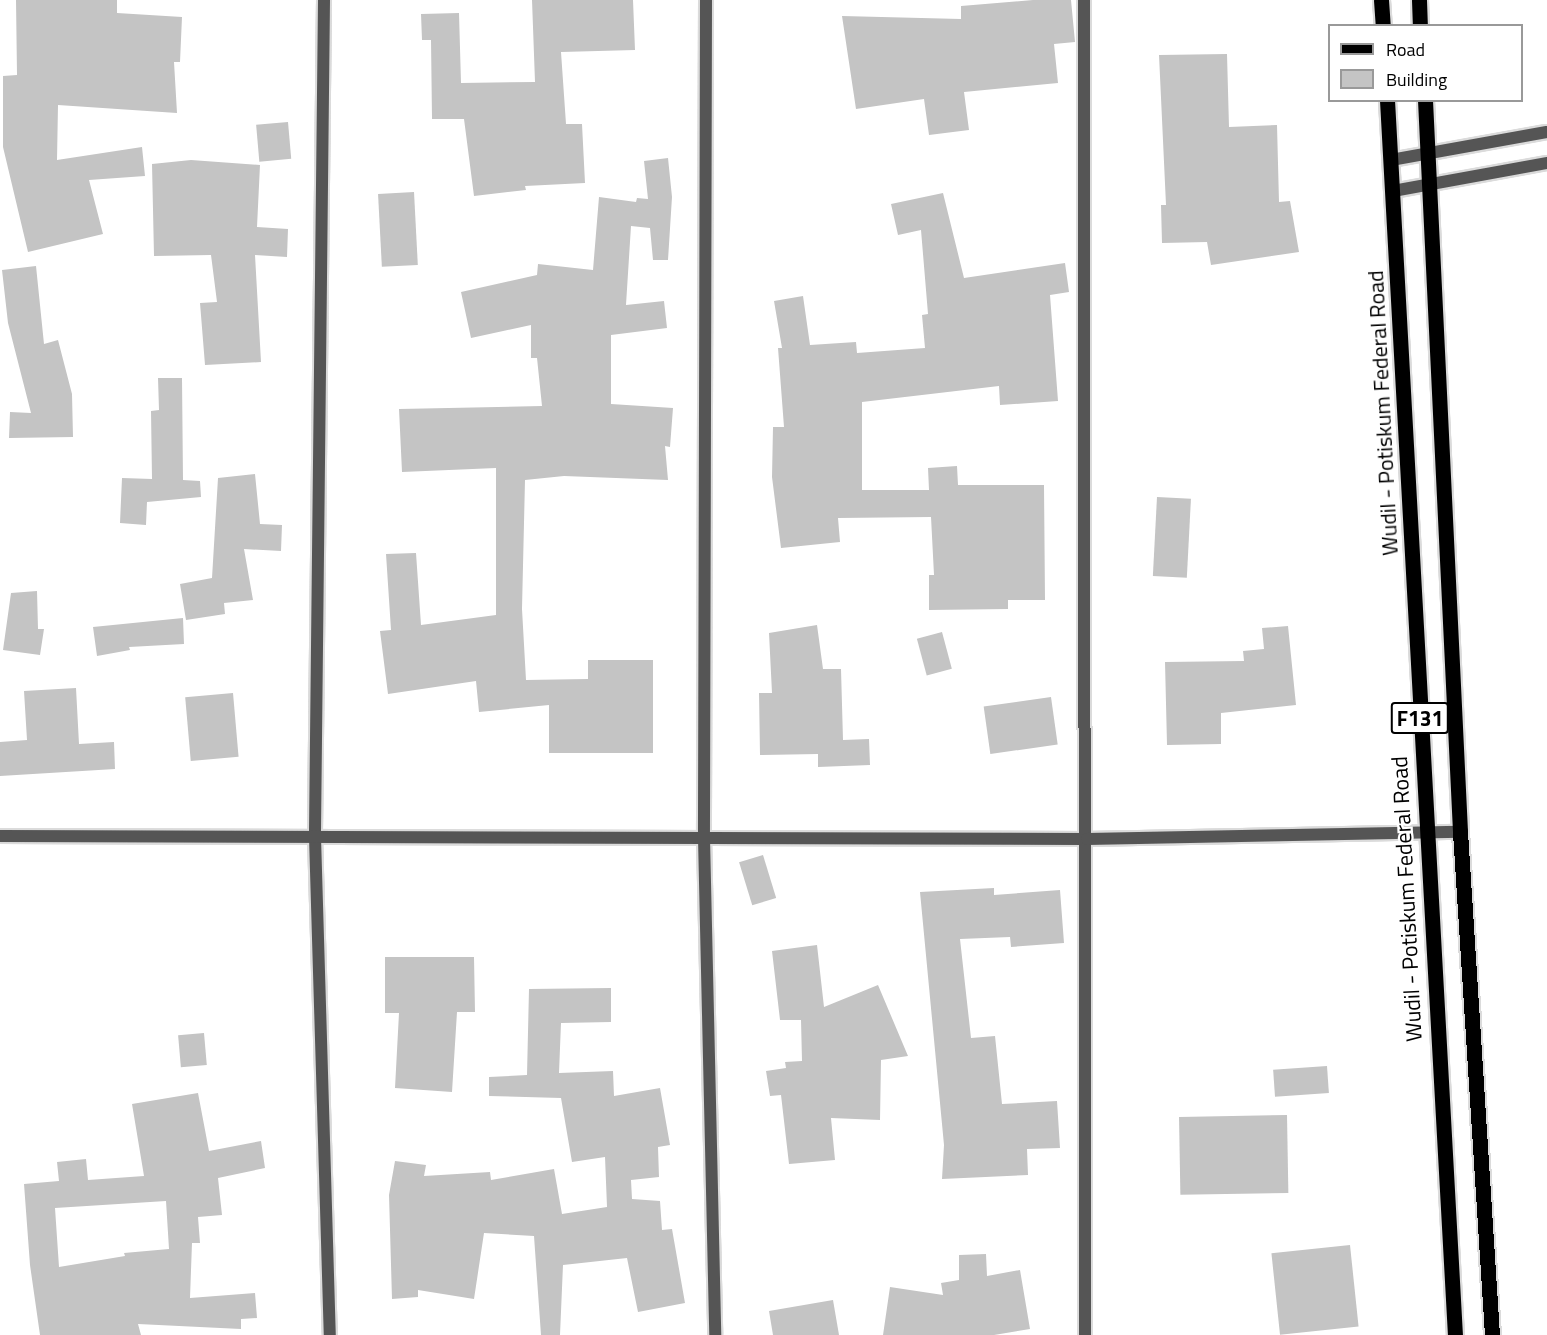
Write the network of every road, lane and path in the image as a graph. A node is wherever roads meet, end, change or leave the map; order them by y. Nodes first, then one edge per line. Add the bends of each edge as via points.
1 (324, 0) edge
2 (706, 0) edge
3 (1084, 0) edge
4 (1381, 0) edge
5 (1419, 0) edge
6 (1383, 24) edge
7 (1420, 24) edge
8 (1387, 102) edge
9 (1425, 102) edge
10 (1547, 132) edge
11 (1428, 154) junction
12 (1391, 160) junction
13 (1547, 163) edge
14 (1429, 185) junction
15 (1393, 191) junction
16 (1425, 832) junction
17 (1460, 832) junction
18 (0, 836) edge
19 (315, 837) junction
20 (704, 838) junction
21 (1087, 839) junction
22 (330, 1335) edge
23 (715, 1335) edge
24 (1085, 1335) edge
25 (1455, 1335) edge
26 (1492, 1335) edge

1 - 19 street
2 - 20 street
3 - 21 street
4 - 6 main road
5 - 7 main road
8 - 12 main road, Wudil - Potiskum Federal Road / F131
9 - 11 main road, F131
10 - 11 street
11 - 12 street
11 - 14 main road, F131
12 - 15 main road, Wudil - Potiskum Federal Road / F131
13 - 14 street
14 - 15 street
14 - 17 main road, F131
15 - 16 main road, Wudil - Potiskum Federal Road / F131
16 - 17 street
16 - 21 street
16 - 25 main road, Wudil - Potiskum Federal Road / F131
17 - 26 main road, F131
18 - 19 street
19 - 20 street
19 - 22 street
20 - 21 street
20 - 23 street
21 - 24 street

